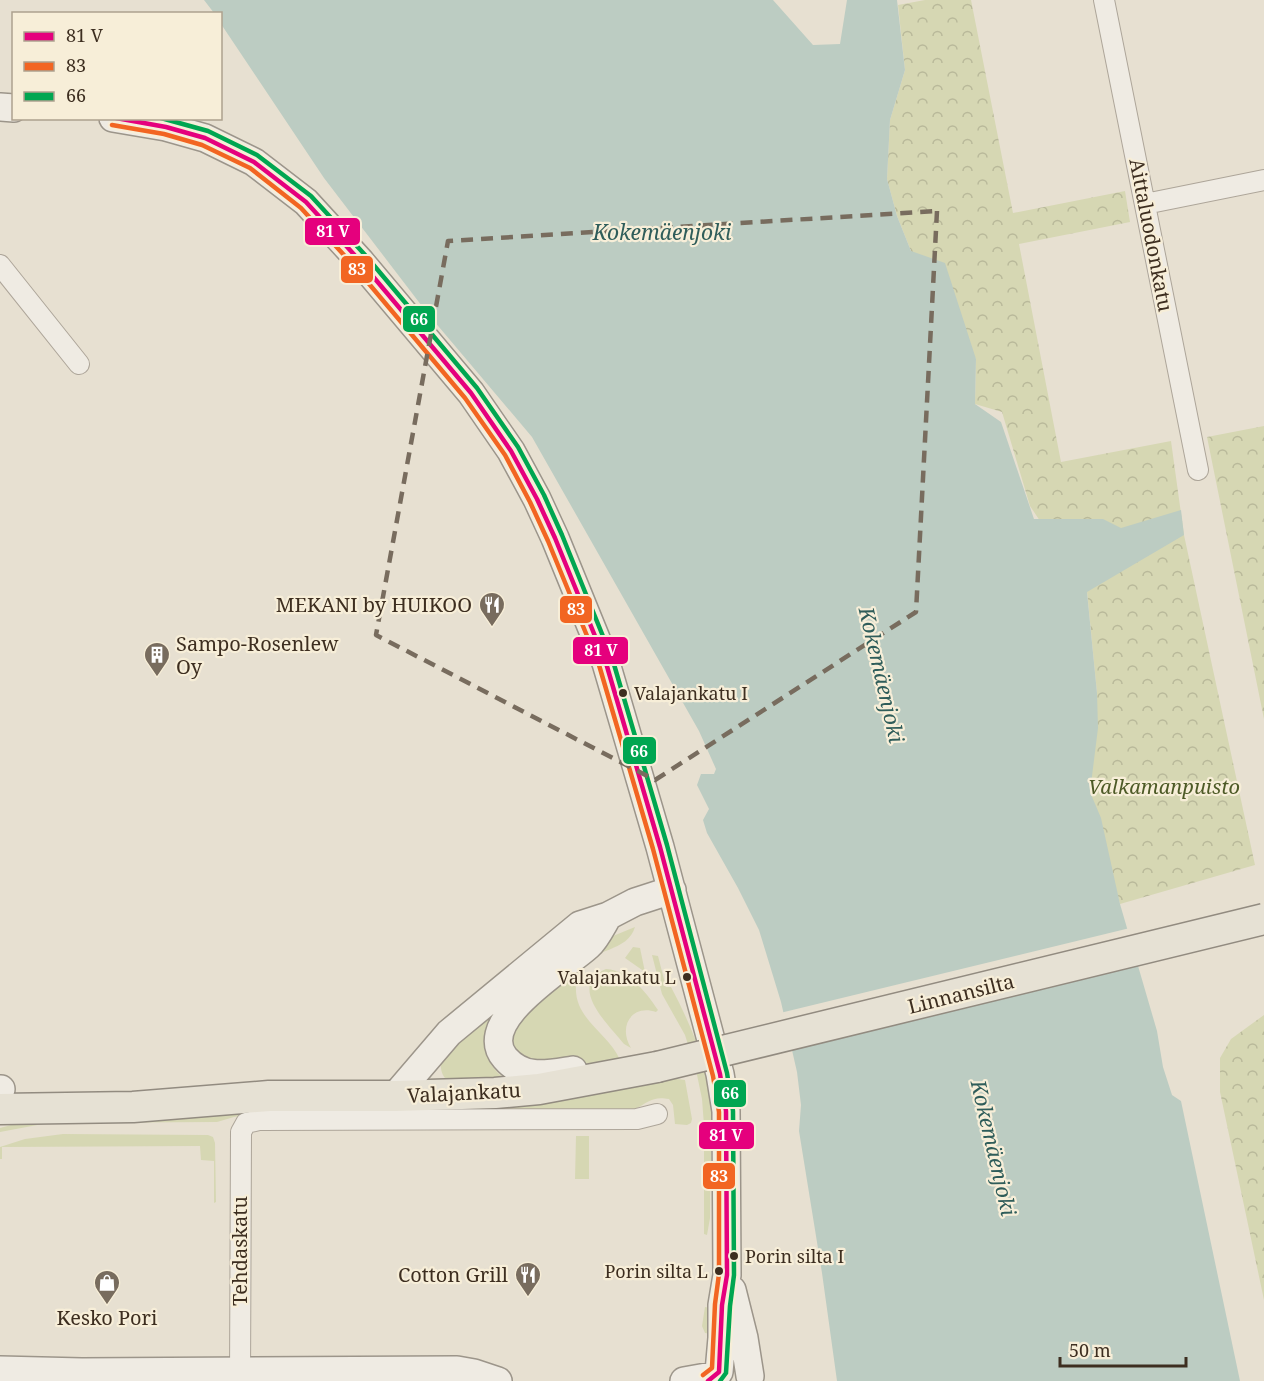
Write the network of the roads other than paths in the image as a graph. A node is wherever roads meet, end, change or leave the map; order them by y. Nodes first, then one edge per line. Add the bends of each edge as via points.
1 (1104, 0) edge
2 (125, 120) edge
3 (1264, 180) edge
4 (1145, 204) junction
5 (0, 265) edge
6 (79, 364) dead end
7 (1198, 470) dead end
8 (672, 890) junction
9 (608, 916) junction
10 (1264, 919) edge
11 (426, 1062) junction
12 (652, 1068) junction
13 (447, 1095) junction
14 (394, 1096) junction
15 (2, 1100) edge
16 (657, 1114) dead end
17 (727, 1275) junction
18 (0, 1370) edge
19 (240, 1376) edge
20 (713, 1376) edge
21 (752, 1379) edge
22 (498, 1381) edge
23 (684, 1381) edge

1 - 4 street, Aittaluodonkatu
2 - 8 main road via 205,138 254,162 306,202 471,393 511,451 537,499 582,603 606,663
3 - 4 street
4 - 7 street, Aittaluodonkatu
5 - 6 street
8 - 9 main road
8 - 17 main road via 726,1111
9 - 11 main road via 580,924 449,1033
9 - 12 main road via 590,944 505,1017 498,1041 512,1066 525,1073 542,1075 604,1066
10 - 12 main road, Linnansilta, bridge
11 - 13 main road via 436,1085
11 - 14 main road
12 - 13 main road, Valajankatu via 539,1089
13 - 14 main road, Valajankatu
14 - 15 main road, Valajankatu via 269,1096 203,1090
16 - 19 street, Tehdaskatu via 637,1119 246,1123 241,1132
17 - 20 main road via 722,1338
17 - 21 main road
18 - 19 main road
19 - 22 main road via 457,1370
20 - 21 main road via 736,1370
20 - 23 main road

